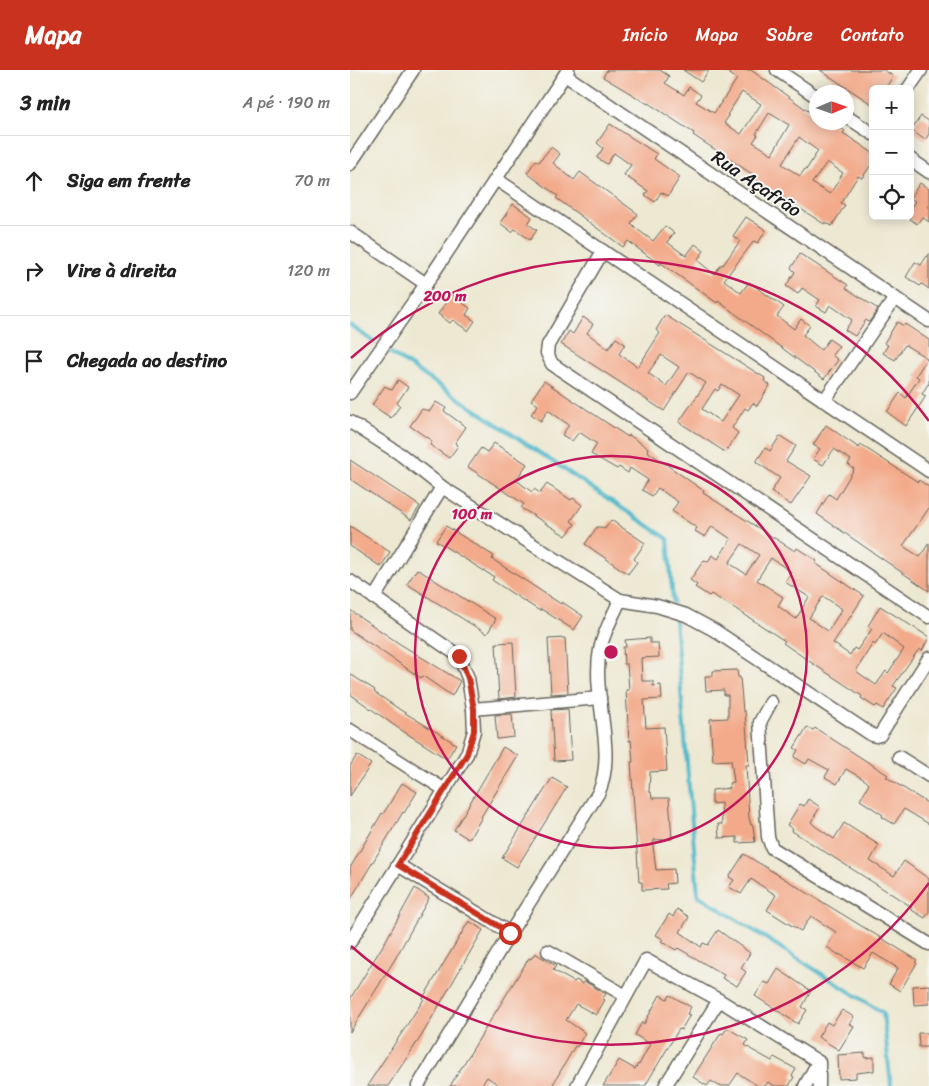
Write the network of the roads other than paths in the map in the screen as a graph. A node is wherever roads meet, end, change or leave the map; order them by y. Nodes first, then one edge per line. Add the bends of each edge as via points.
1 (413, 70) edge
2 (777, 70) edge
3 (920, 70) edge
4 (566, 73) edge
5 (911, 85) edge
6 (809, 91) edge
7 (854, 122) edge
8 (869, 131) edge
9 (914, 162) edge
10 (350, 164) edge
11 (929, 172) edge
12 (496, 179) junction
13 (350, 232) edge
14 (603, 251) junction
15 (426, 284) junction
16 (896, 298) junction
17 (929, 321) edge
18 (350, 393) edge
19 (824, 401) junction
20 (350, 422) edge
21 (929, 471) edge
22 (442, 486) junction
23 (350, 581) edge
24 (374, 598) junction
25 (620, 600) junction
26 (929, 617) edge
27 (929, 658) edge
28 (600, 698) junction
29 (771, 702) dead end
30 (474, 709) junction
31 (350, 730) edge
32 (899, 757) dead end
33 (929, 776) edge
34 (445, 790) junction
35 (398, 865) junction
36 (510, 933) junction
37 (350, 942) edge
38 (929, 944) edge
39 (548, 951) dead end
40 (626, 996) junction
41 (719, 1000) junction
42 (819, 1062) junction
43 (418, 1086) edge
44 (577, 1086) edge
45 (665, 1086) edge
46 (804, 1086) edge
47 (820, 1086) edge

1 - 10 street
2 - 6 street
3 - 5 street
4 - 12 street
4 - 16 street, Rua Açafrão
7 - 8 street
9 - 11 street
12 - 14 street
12 - 15 street
13 - 15 street
14 - 19 street
14 - 26 street via 548,344 547,353 552,364
15 - 18 street
16 - 17 street, Rua Açafrão
16 - 19 street
19 - 21 street
20 - 22 street
22 - 24 street
22 - 25 street
23 - 24 street
24 - 30 street via 459,656 468,678
25 - 27 street via 686,615 876,736 880,735
25 - 28 street via 600,650
28 - 30 street
28 - 36 street via 604,779
29 - 38 street via 760,722 768,837 772,848
30 - 34 street via 474,731 467,754
31 - 34 street
32 - 33 street
34 - 35 street
35 - 36 street
35 - 37 street
36 - 43 street
39 - 40 street
40 - 41 street via 646,960
40 - 44 street
41 - 42 street
41 - 45 street
42 - 46 street
42 - 47 street

